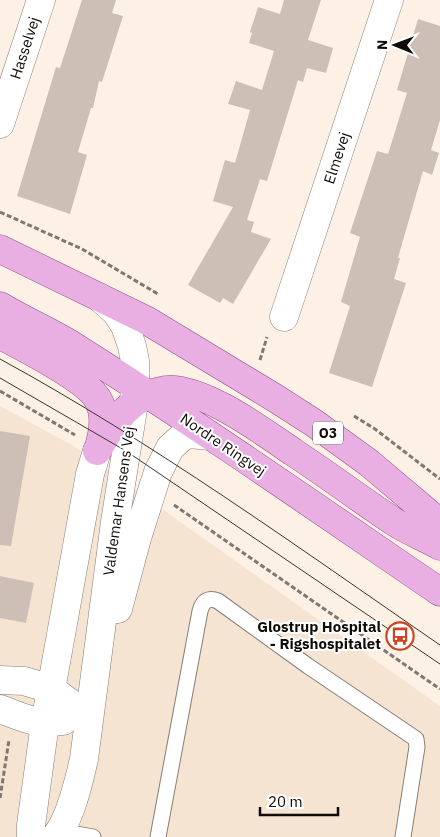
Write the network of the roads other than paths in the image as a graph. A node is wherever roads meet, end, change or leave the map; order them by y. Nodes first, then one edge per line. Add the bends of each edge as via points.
1 (41, 0) edge
2 (389, 0) edge
3 (0, 124) edge
4 (0, 249) edge
5 (99, 296) junction
6 (0, 306) edge
7 (284, 317) dead end
8 (0, 335) edge
9 (138, 395) junction
10 (210, 436) junction
11 (97, 451) junction
12 (440, 523) edge
13 (440, 546) edge
14 (440, 592) edge
15 (0, 680) edge
16 (51, 689) junction
17 (89, 717) junction
18 (5, 720) edge
19 (45, 723) junction
20 (31, 831) edge
21 (58, 834) edge
22 (93, 837) edge
23 (158, 837) edge
24 (403, 837) edge

1 - 3 street, Hasselvej
2 - 7 street, Elmevej
4 - 5 main road, O3
5 - 9 street, Valdemar Hansens Vej via 125,326 132,346
5 - 12 main road, O3 via 146,320 314,423 369,463
6 - 9 main road, Nordre Ringvej via 67,343
8 - 11 main road via 89,389 97,399 104,420
9 - 10 main road, Nordre Ringvej
9 - 11 main road via 112,425
9 - 13 main road via 180,391 218,404 398,524
9 - 17 street, Valdemar Hansens Vej via 115,522
10 - 14 main road, Nordre Ringvej
10 - 17 street, Valdemar Hansens Vej via 190,434 182,437 170,448 158,472
11 - 16 street, Valdemar Hansens Vej via 90,474
15 - 16 street via 24,681
16 - 17 street
16 - 19 street, Valdemar Hansens Vej
17 - 19 street
17 - 21 street, Valdemar Hansens Vej via 78,784
18 - 19 street via 26,719
19 - 20 street, Valdemar Hansens Vej
20 - 21 lane
21 - 22 lane
23 - 24 lane via 200,611 206,600 212,599 416,739 418,747

